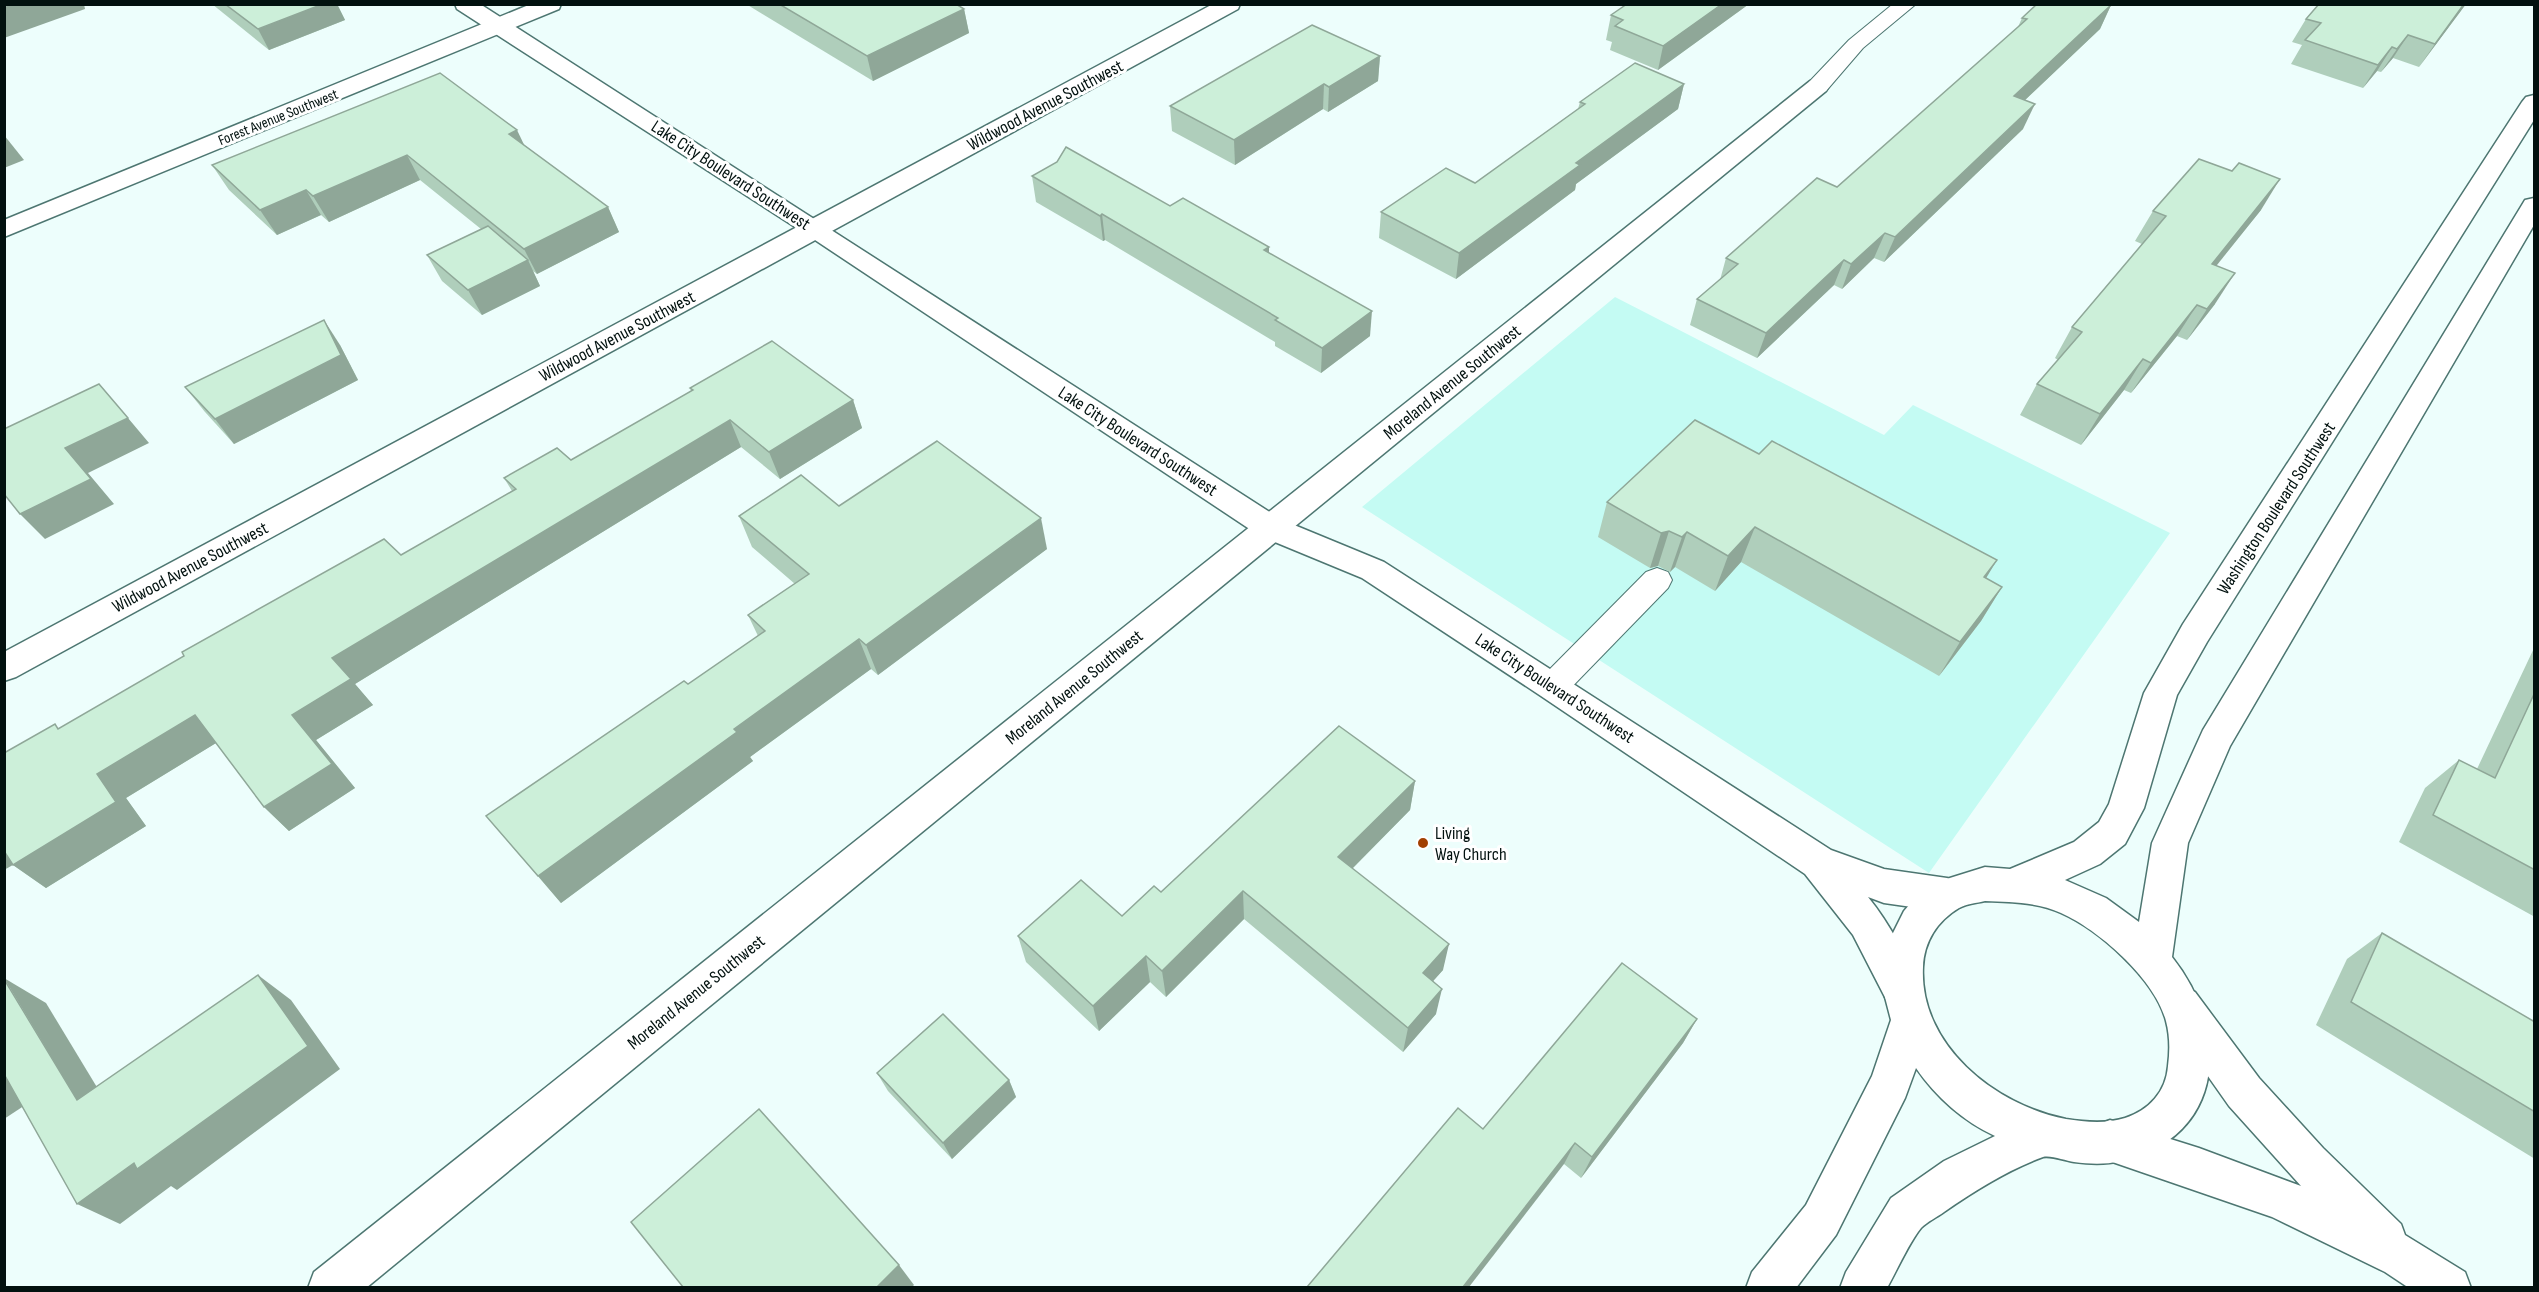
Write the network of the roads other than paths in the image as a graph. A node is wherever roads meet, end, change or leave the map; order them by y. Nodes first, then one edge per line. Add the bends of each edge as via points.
1 (465, 4) edge
2 (551, 4) edge
3 (1230, 4) edge
4 (1906, 4) edge
5 (499, 26) junction
6 (1818, 86) joint
7 (2535, 102) edge
8 (2535, 205) edge
9 (4, 229) edge
10 (815, 229) junction
11 (1271, 528) junction
12 (1657, 580) dead end
13 (4, 668) edge
14 (1553, 686) junction
15 (1818, 862) junction
16 (2012, 886) junction
17 (1947, 895) junction
18 (2152, 959) junction
19 (2179, 1002) junction
20 (1907, 1005) junction
21 (2042, 1136) junction
22 (2110, 1141) junction
23 (2401, 1256) junction
24 (330, 1287) edge
25 (1768, 1287) edge
26 (1862, 1287) edge
27 (2449, 1287) edge

1 - 5 street, Lake City Boulevard Southwest
2 - 5 street, Forest Avenue Southwest
3 - 10 street, Wildwood Avenue Southwest
4 - 6 lane via 1856,44
5 - 9 street, Forest Avenue Southwest
5 - 10 street, Lake City Boulevard Southwest
6 - 11 street, Moreland Avenue Southwest
7 - 16 street, Washington Boulevard Southwest via 2195,633 2161,693 2126,808 2112,833 2087,854
8 - 18 street via 2215,740 2170,843
10 - 11 street, Lake City Boulevard Southwest
10 - 13 street, Wildwood Avenue Southwest
11 - 14 street, Lake City Boulevard Southwest via 1373,570
11 - 24 street, Moreland Avenue Southwest
12 - 14 lane
14 - 15 street, Lake City Boulevard Southwest
15 - 17 street, Lake City Boulevard Southwest via 1884,885
15 - 20 street, Lake City Boulevard Southwest via 1866,923
16 - 17 street via 1985,884
16 - 18 street via 2030,886 2074,900 2115,925
17 - 20 street via 1919,918 1904,951
18 - 19 street
19 - 22 street via 2190,1040 2183,1089 2170,1114 2137,1136
19 - 23 street via 2252,1100 2308,1163
20 - 21 street, Lake City Boulevard Southwest via 1918,1035 1949,1078 1992,1113
20 - 25 street via 1890,1084 1821,1220
21 - 22 street, Lake City Boulevard Southwest via 2092,1144
21 - 26 street via 1959,1176 1905,1213
22 - 23 street via 2280,1199
23 - 27 street

